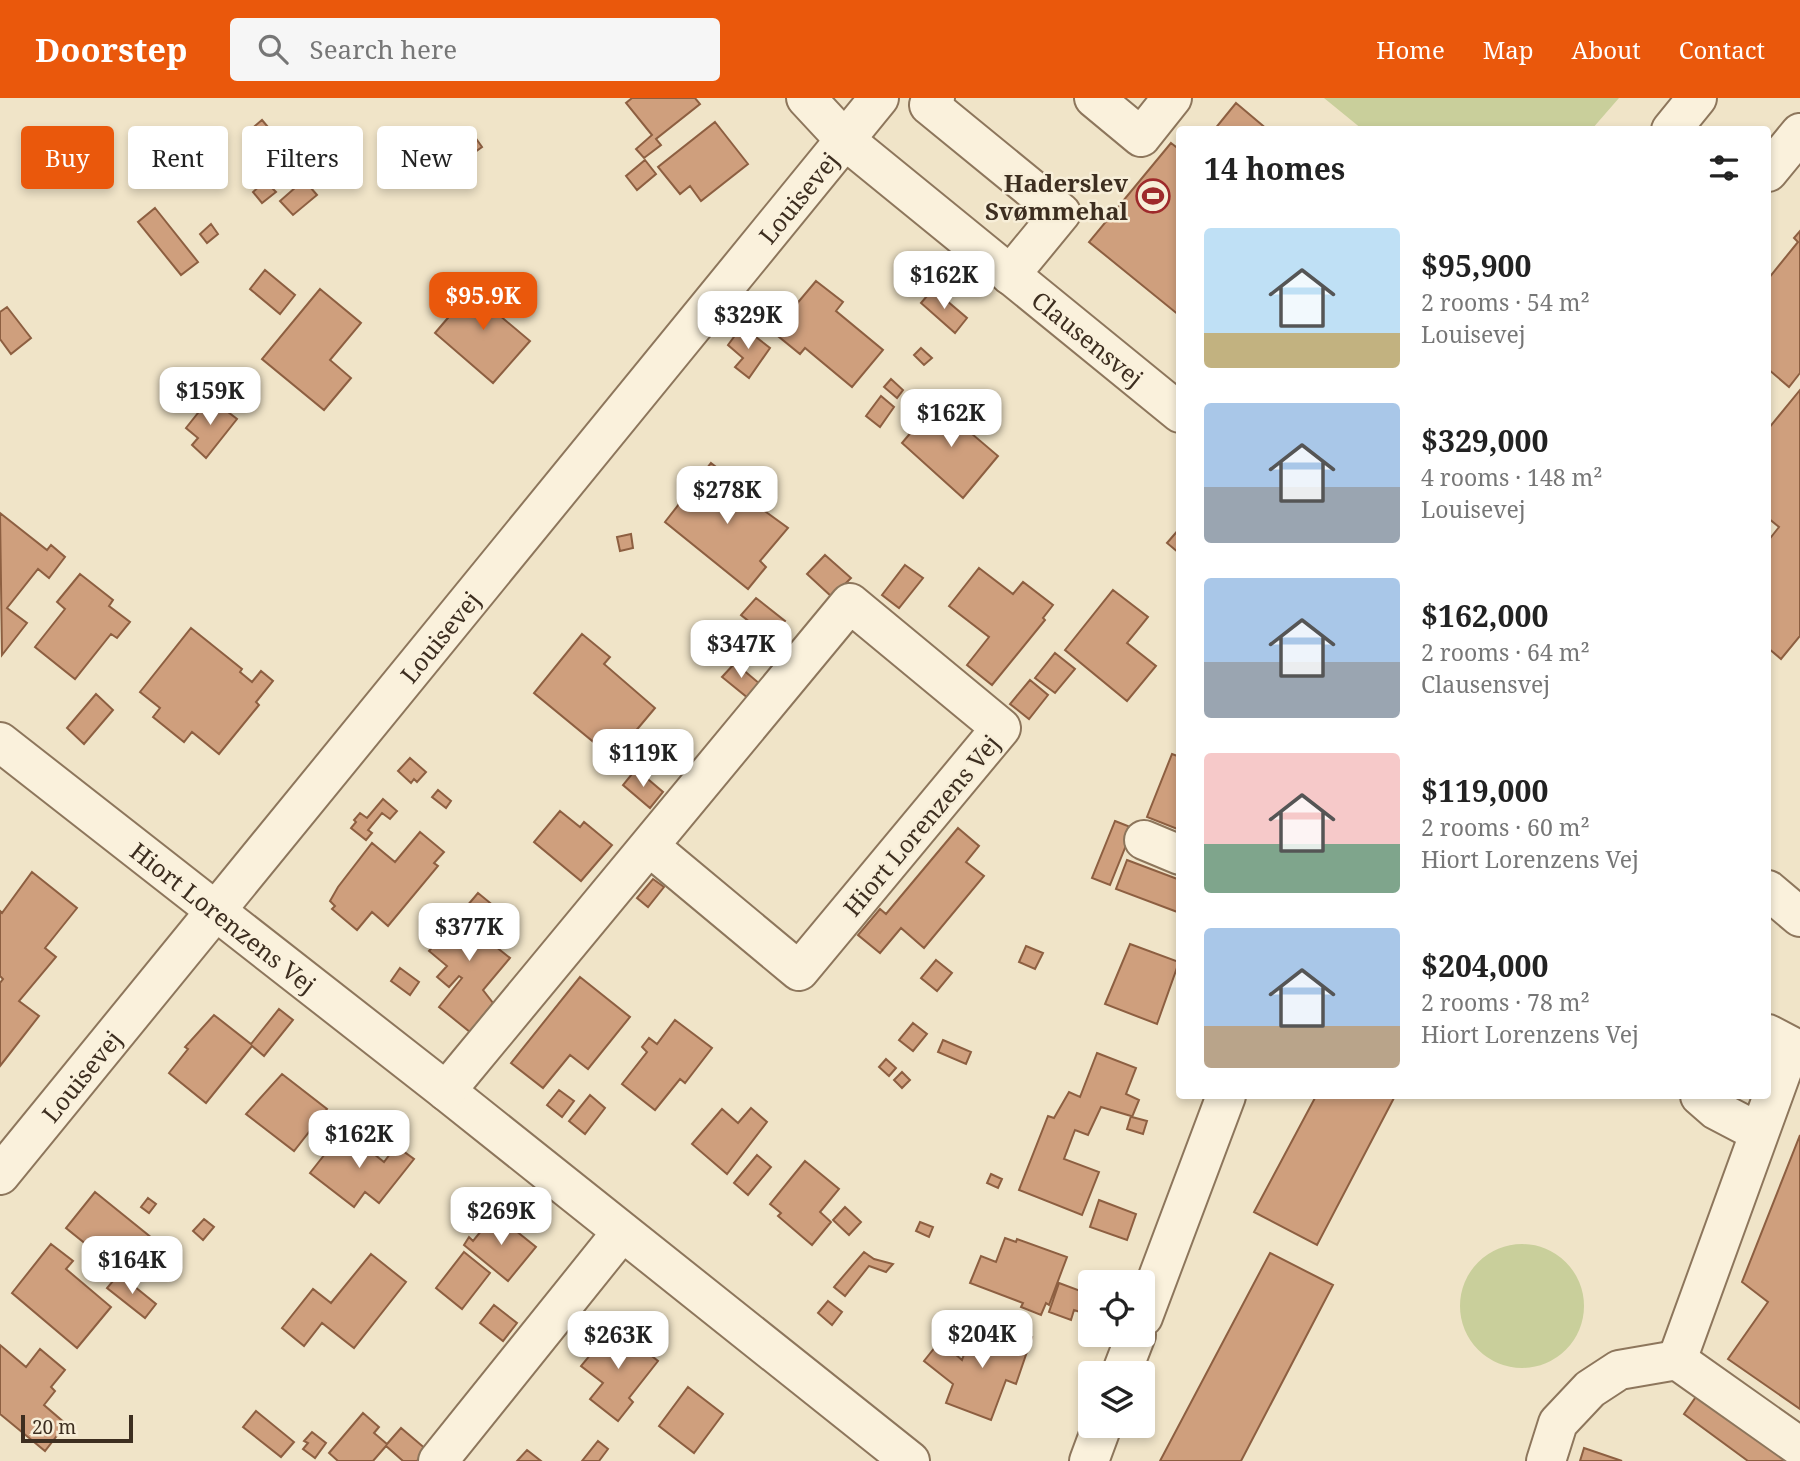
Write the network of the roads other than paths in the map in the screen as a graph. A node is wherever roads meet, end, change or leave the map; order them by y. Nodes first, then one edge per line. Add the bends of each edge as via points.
1 (806, 98) edge
2 (879, 98) edge
3 (935, 98) edge
4 (1094, 98) edge
5 (1172, 98) edge
6 (1697, 98) edge
7 (1674, 126) edge
8 (1800, 133) edge
9 (845, 140) junction
10 (1771, 168) edge
11 (1010, 275) junction
12 (1176, 410) edge
13 (0, 742) edge
14 (1144, 841) dead end
15 (649, 846) junction
16 (1176, 853) edge
17 (1771, 893) edge
18 (214, 911) junction
19 (1800, 917) edge
20 (1771, 1036) edge
21 (446, 1091) junction
22 (1771, 1098) edge
23 (1225, 1099) edge
24 (1703, 1099) edge
25 (1771, 1099) edge
26 (1758, 1132) junction
27 (0, 1175) edge
28 (622, 1232) junction
29 (1155, 1285) edge
30 (1677, 1360) junction
31 (1098, 1438) edge
32 (1800, 1447) edge
33 (439, 1461) edge
34 (909, 1461) edge
35 (1089, 1461) edge
36 (1546, 1461) edge

1 - 9 street, Clausensvej
2 - 9 street, Louisevej
3 - 11 street via 929,105 1061,213
4 - 5 street via 1141,137
6 - 7 street
8 - 10 street
9 - 11 street, Clausensvej
9 - 18 street, Louisevej
11 - 12 street, Clausensvej
13 - 18 street, Hiort Lorenzens Vej
14 - 16 street
15 - 15 street, Hiort Lorenzens Vej via 850,603 1001,728 799,971
15 - 21 street, Hiort Lorenzens Vej
17 - 19 street
18 - 21 street, Hiort Lorenzens Vej
18 - 27 street, Louisevej
20 - 22 street via 1791,1046
21 - 28 street, Hiort Lorenzens Vej
23 - 29 street
24 - 26 street
25 - 26 street
26 - 30 street
28 - 33 street
28 - 34 street, Hiort Lorenzens Vej
30 - 32 street
30 - 36 street via 1619,1370 1590,1388 1558,1423
31 - 35 street

